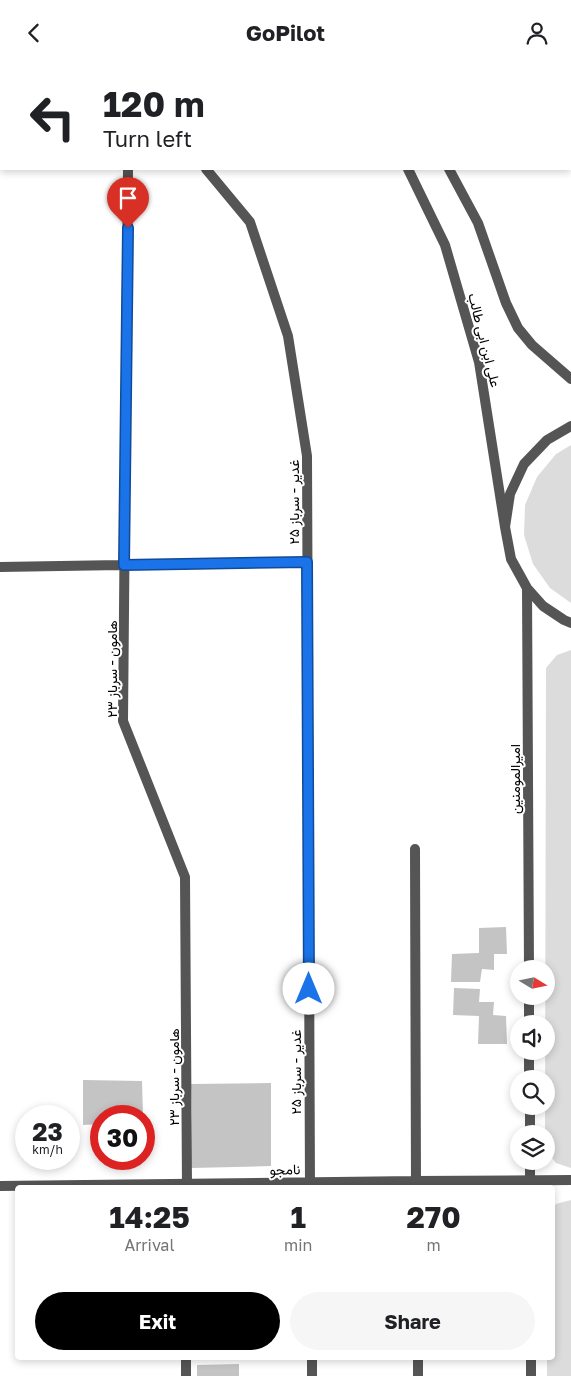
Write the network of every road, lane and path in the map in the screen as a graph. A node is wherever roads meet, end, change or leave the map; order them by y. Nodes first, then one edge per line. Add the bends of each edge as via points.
1 (128, 170) edge
2 (207, 170) edge
3 (408, 170) edge
4 (451, 170) edge
5 (571, 379) edge
6 (571, 426) edge
7 (505, 527) junction
8 (307, 562) junction
9 (124, 565) junction
10 (0, 567) edge
11 (527, 588) junction
12 (571, 623) edge
13 (415, 849) dead end
14 (529, 960) edge
15 (530, 1170) edge
16 (571, 1180) edge
17 (416, 1184) edge
18 (530, 1184) edge
19 (187, 1185) edge
20 (310, 1185) edge
21 (0, 1186) edge
22 (15, 1186) edge
23 (186, 1360) edge
24 (312, 1360) edge
25 (418, 1360) edge
26 (531, 1360) edge
27 (186, 1376) edge
28 (312, 1376) edge
29 (418, 1376) edge
30 (531, 1376) edge

1 - 9 street, هامون - سرباز ۲۳
2 - 8 street, غدیر - سرباز ۲۵ via 250,222 288,336 307,456
3 - 7 street, علی ابن ابی طالب via 445,245 479,362
4 - 5 street, علی ابن ابی طالب via 478,223 518,328 532,345
6 - 7 street via 547,440 524,464 510,494
7 - 11 street, علی ابن ابی طالب via 511,559
8 - 9 street
8 - 20 street, غدیر - سرباز ۲۵
9 - 10 street
9 - 19 street, هامون - سرباز ۲۳ via 123,721 185,877
11 - 12 street via 544,606
11 - 14 street, امیرالمومنین
13 - 17 street
15 - 18 street
16 - 18 street, نامجو
17 - 18 street, نامجو
17 - 20 street, نامجو
21 - 22 street, نامجو
23 - 27 street
24 - 28 street
25 - 29 street
26 - 30 street

